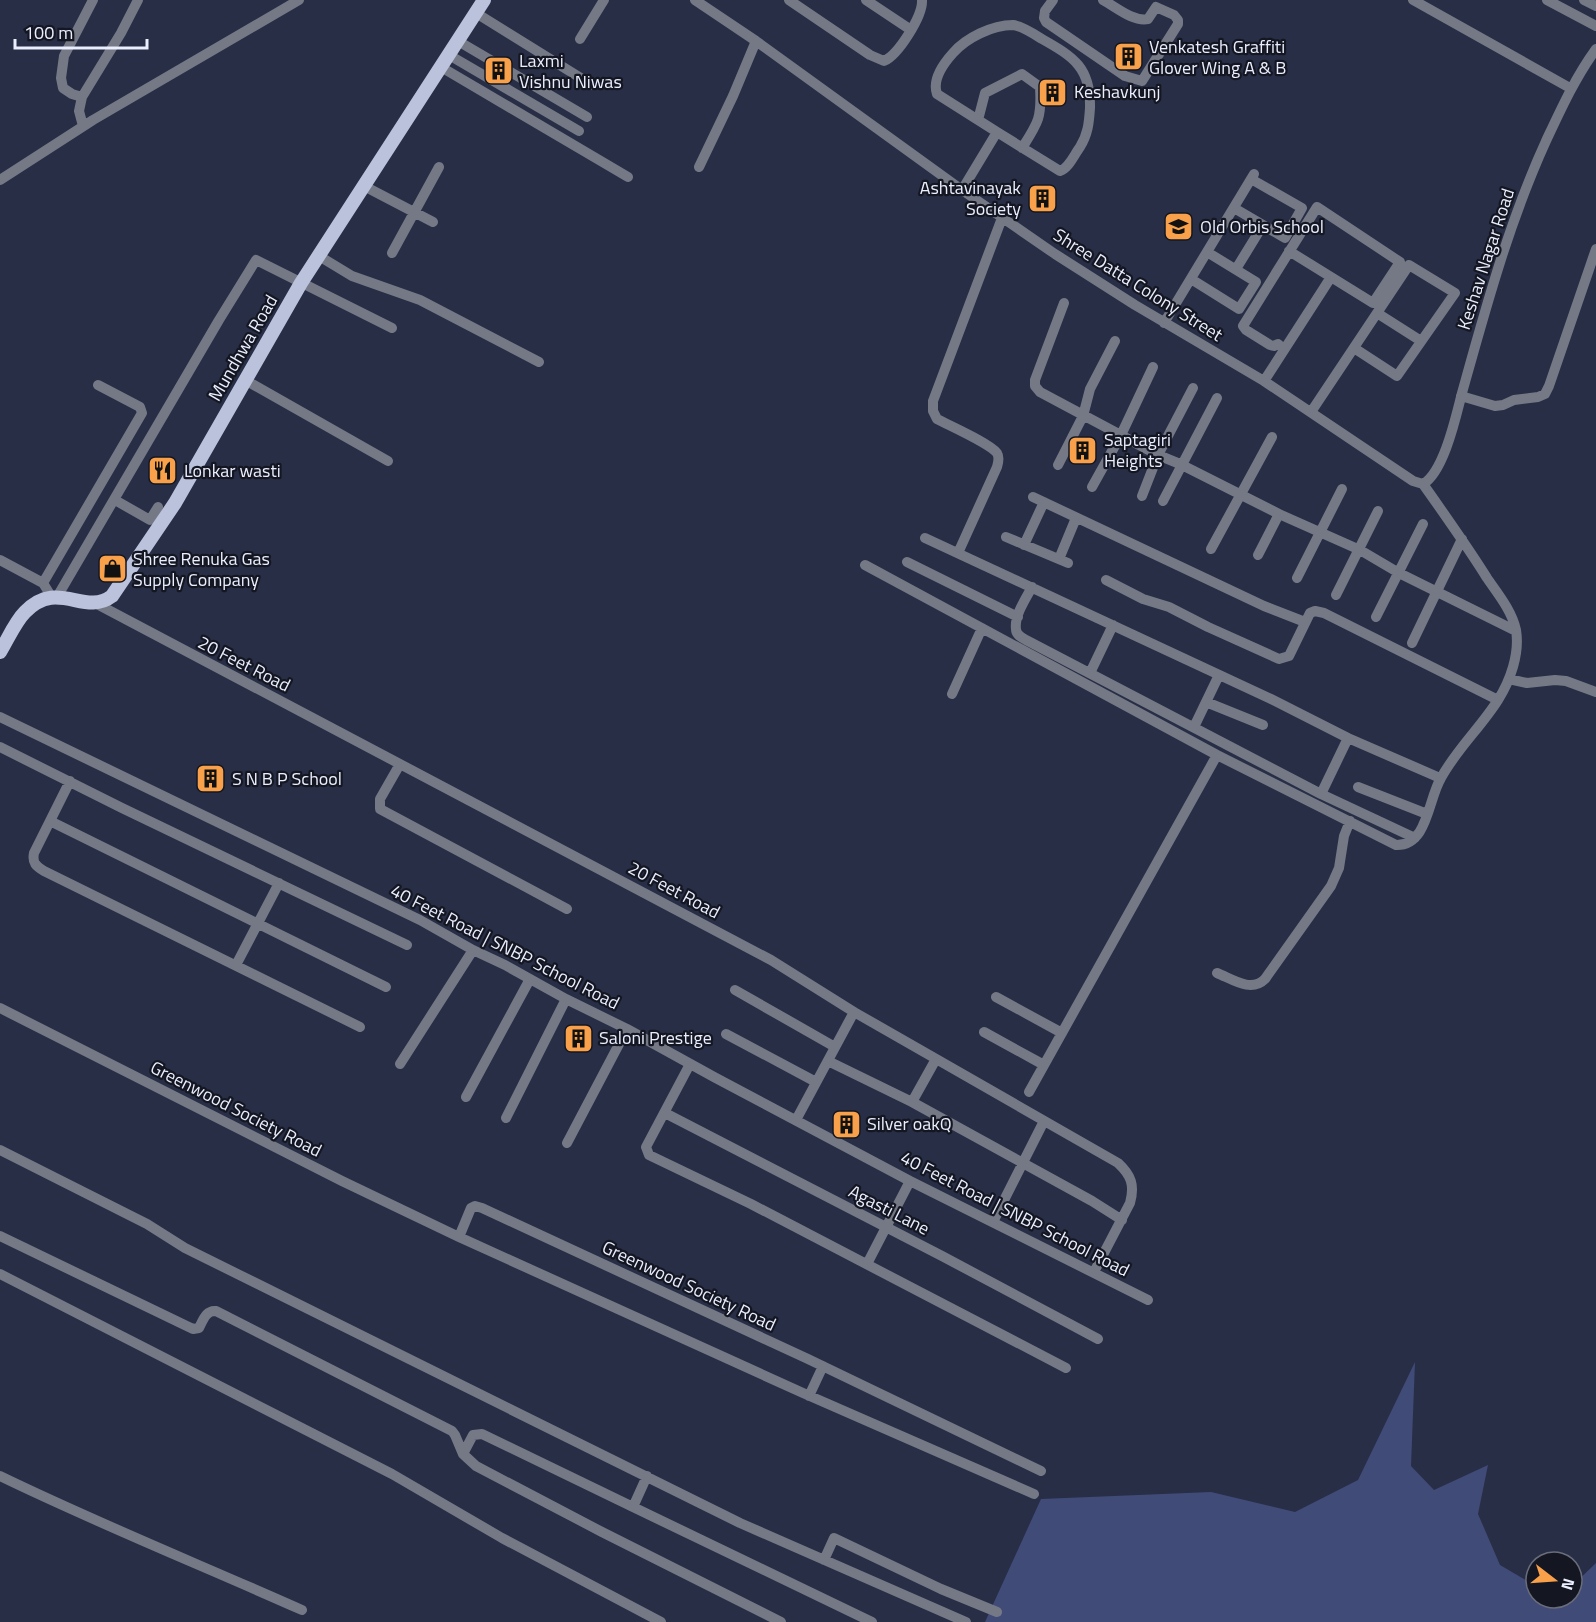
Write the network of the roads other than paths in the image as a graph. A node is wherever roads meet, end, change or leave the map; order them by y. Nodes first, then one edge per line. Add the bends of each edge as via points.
1 (93, 0) edge
2 (138, 0) edge
3 (299, 0) edge
4 (484, 0) edge
5 (604, 0) edge
6 (695, 0) edge
7 (789, 0) edge
8 (922, 0) edge
9 (1053, 0) edge
10 (1103, 0) edge
11 (1413, 0) edge
12 (1547, 0) edge
13 (1584, 0) edge
14 (868, 1) edge
15 (1596, 6) edge
16 (476, 13) junction
17 (1596, 26) edge
18 (911, 30) junction
19 (580, 39) dead end
20 (458, 41) junction
21 (756, 41) junction
22 (1596, 49) edge
23 (449, 55) junction
24 (441, 67) junction
25 (592, 85) dead end
26 (1570, 88) junction
27 (82, 97) junction
28 (587, 117) dead end
29 (978, 120) junction
30 (82, 126) junction
31 (579, 131) dead end
32 (997, 132) junction
33 (1022, 148) junction
34 (439, 166) dead end
35 (699, 167) dead end
36 (628, 177) dead end
37 (0, 180) edge
38 (364, 186) junction
39 (962, 190) junction
40 (1234, 208) junction
41 (414, 211) junction
42 (1002, 218) junction
43 (433, 222) dead end
44 (1263, 225) junction
45 (1596, 249) edge
46 (1289, 251) junction
47 (1207, 252) junction
48 (392, 253) dead end
49 (319, 256) junction
50 (1236, 269) junction
51 (1593, 270) edge
52 (1330, 277) junction
53 (1191, 279) junction
54 (301, 283) junction
55 (1064, 303) dead end
56 (1377, 313) junction
57 (1164, 323) junction
58 (392, 328) dead end
59 (1114, 341) dead end
60 (1421, 341) junction
61 (1354, 348) junction
62 (1284, 349) junction
63 (538, 362) dead end
64 (1153, 367) dead end
65 (245, 380) junction
66 (1264, 381) junction
67 (98, 385) dead end
68 (1193, 388) dead end
69 (1461, 396) junction
70 (1217, 398) dead end
71 (1311, 412) junction
72 (1083, 416) junction
73 (1121, 435) junction
74 (1272, 437) dead end
75 (1158, 455) junction
76 (388, 461) dead end
77 (1180, 464) junction
78 (1058, 465) dead end
79 (1423, 484) junction
80 (1092, 487) dead end
81 (1342, 489) dead end
82 (1241, 495) junction
83 (1142, 496) dead end
84 (1033, 497) dead end
85 (115, 500) junction
86 (1163, 501) dead end
87 (1044, 502) junction
88 (158, 507) dead end
89 (1378, 511) dead end
90 (1279, 514) junction
91 (1076, 518) junction
92 (1424, 524) dead end
93 (1319, 533) junction
94 (1006, 537) dead end
95 (925, 538) dead end
96 (1462, 539) junction
97 (1024, 545) junction
98 (1211, 549) dead end
99 (1360, 550) junction
100 (958, 554) junction
101 (1258, 555) dead end
102 (0, 560) edge
103 (907, 562) dead end
104 (865, 565) dead end
105 (1399, 573) junction
106 (1297, 578) dead end
107 (1106, 579) dead end
108 (43, 583) junction
109 (1032, 587) junction
110 (1436, 592) junction
111 (1336, 596) dead end
112 (54, 597) junction
113 (97, 604) junction
114 (1376, 616) dead end
115 (1018, 617) junction
116 (1305, 622) junction
117 (1113, 625) junction
118 (982, 628) junction
119 (1516, 631) junction
120 (1412, 643) dead end
121 (0, 652) edge
122 (1090, 674) junction
123 (1220, 675) junction
124 (1509, 679) junction
125 (1596, 692) edge
126 (952, 694) dead end
127 (1498, 700) junction
128 (1206, 702) junction
129 (0, 717) edge
130 (1263, 725) dead end
131 (1194, 728) junction
132 (1348, 738) junction
133 (0, 747) edge
134 (1217, 755) junction
135 (400, 764) junction
136 (1440, 778) junction
137 (70, 781) junction
138 (1358, 787) dead end
139 (1321, 794) junction
140 (1426, 814) junction
141 (1350, 820) junction
142 (50, 821) junction
143 (1415, 838) junction
144 (279, 882) junction
145 (567, 909) dead end
146 (257, 924) junction
147 (407, 945) dead end
148 (473, 950) junction
149 (236, 965) junction
150 (1217, 973) dead end
151 (530, 979) junction
152 (386, 987) dead end
153 (735, 990) dead end
154 (996, 997) dead end
155 (566, 999) junction
156 (0, 1008) edge
157 (854, 1012) junction
158 (360, 1027) dead end
159 (627, 1029) junction
160 (984, 1032) dead end
161 (1062, 1033) junction
162 (726, 1034) dead end
163 (835, 1047) junction
164 (936, 1059) junction
165 (828, 1060) junction
166 (400, 1064) dead end
167 (690, 1064) junction
168 (1044, 1065) junction
169 (816, 1082) junction
170 (1029, 1092) dead end
171 (466, 1097) dead end
172 (912, 1102) junction
173 (665, 1113) junction
174 (506, 1118) dead end
175 (796, 1120) junction
176 (1044, 1121) junction
177 (567, 1143) dead end
178 (0, 1150) edge
179 (1023, 1163) junction
180 (910, 1181) junction
181 (1122, 1220) junction
182 (993, 1222) junction
183 (885, 1227) junction
184 (0, 1236) edge
185 (459, 1237) junction
186 (867, 1264) junction
187 (1094, 1272) junction
188 (0, 1274) edge
189 (1148, 1300) dead end
190 (1098, 1339) dead end
191 (823, 1366) junction
192 (1066, 1368) dead end
193 (809, 1396) junction
194 (463, 1454) junction
195 (1041, 1471) dead end
196 (0, 1476) edge
197 (647, 1476) junction
198 (1034, 1494) dead end
199 (633, 1507) junction
200 (824, 1560) junction
201 (302, 1610) dead end
202 (997, 1612) dead end
203 (661, 1622) edge
204 (781, 1622) edge
205 (872, 1622) edge
206 (966, 1622) edge

1 - 27 street via 61,66 63,88
2 - 27 street
3 - 30 street
4 - 16 main road, Mundhwa Road
5 - 19 street
6 - 21 street, Shree Datta Colony Street
7 - 18 street via 877,60 890,58
8 - 18 street
9 - 10 street via 1045,11 1046,22 1125,76 1142,81 1178,20 1156,8 1148,19 1142,20
11 - 26 street
12 - 17 street
13 - 15 street
14 - 18 street
16 - 20 main road, Mundhwa Road
16 - 25 street
20 - 23 main road, Mundhwa Road
20 - 28 street
21 - 35 street
21 - 39 street, Shree Datta Colony Street
22 - 26 street, Keshav Nagar Road
23 - 24 main road, Mundhwa Road
23 - 31 street
24 - 36 street
24 - 38 main road, Mundhwa Road
26 - 69 street, Keshav Nagar Road via 1524,191 1497,268
27 - 30 street
29 - 32 street
29 - 33 street via 985,93 1022,74 1040,87 1041,98 1037,126
29 - 33 street via 935,89 946,61 961,44 997,27 1015,25 1064,52 1086,76 1090,88 1087,136 1060,171
30 - 37 street
32 - 33 street
32 - 39 street
34 - 41 street
38 - 41 street
38 - 49 main road, Mundhwa Road
39 - 42 street, Shree Datta Colony Street
40 - 44 street
40 - 44 street via 1253,176 1302,208 1285,238
40 - 47 street
41 - 43 street
41 - 48 street
42 - 57 street, Shree Datta Colony Street
42 - 100 street via 933,401 937,419 988,446 999,459
44 - 50 street
45 - 51 street
46 - 52 street
46 - 52 street via 1317,207 1400,262 1372,303
46 - 62 street via 1242,326 1270,345 1278,344
47 - 50 street
47 - 53 street
49 - 54 main road, Mundhwa Road
49 - 63 street via 352,276 420,300
50 - 53 street via 1256,282 1239,309
51 - 69 street via 1545,394 1495,406
52 - 62 street
53 - 57 street
54 - 58 street
54 - 65 main road, Mundhwa Road
54 - 85 street via 256,260
55 - 72 street via 1035,386
56 - 60 street
56 - 60 street via 1409,265 1452,291 1455,293
56 - 61 street
57 - 66 street, Shree Datta Colony Street
59 - 72 street via 1090,389
60 - 61 street via 1397,376
61 - 71 street
62 - 66 street
64 - 73 street
65 - 76 street
65 - 113 main road, Mundhwa Road via 175,503 112,596
66 - 71 street, Shree Datta Colony Street
67 - 108 street via 140,407 142,413
68 - 75 street
69 - 79 street, Keshav Nagar Road via 1444,453
70 - 77 street
71 - 79 street, Shree Datta Colony Street
72 - 73 street
72 - 78 street
73 - 75 street
73 - 80 street
74 - 82 street
75 - 77 street
75 - 83 street
77 - 82 street
77 - 86 street
79 - 96 street
81 - 93 street
82 - 90 street
82 - 98 street
84 - 87 street
85 - 88 street via 150,520
85 - 112 street
87 - 91 street
87 - 97 street
89 - 99 street
90 - 93 street
90 - 101 street
91 - 97 street via 1063,561
91 - 116 street
92 - 105 street
93 - 99 street
93 - 106 street
94 - 97 street
95 - 100 street
96 - 110 street
96 - 119 street via 1508,610
99 - 105 street
99 - 111 street
100 - 109 street
102 - 108 street
103 - 115 street
104 - 118 street
105 - 110 street
105 - 114 street
107 - 116 street via 1279,659 1289,656
108 - 112 street
109 - 115 street
109 - 117 street
110 - 119 street
110 - 120 street
112 - 113 main road
112 - 121 main road via 35,603 23,614
113 - 135 street, 20 Feet Road
115 - 122 street via 1015,628 1020,636
116 - 127 street via 1315,611 1324,613
117 - 122 street
117 - 123 street
118 - 126 street
118 - 134 street
119 - 124 street via 1515,661
122 - 131 street
123 - 128 street
123 - 132 street
124 - 125 street via 1566,681
124 - 127 street
127 - 136 street
128 - 130 street
128 - 131 street
129 - 148 street, 40 Feet Road | SNBP School Road via 420,920
131 - 139 street
132 - 136 street
132 - 139 street
133 - 137 street
134 - 141 street
134 - 161 street
135 - 145 street via 380,799 380,809
135 - 157 street, 20 Feet Road via 771,960
136 - 140 street
137 - 142 street
137 - 144 street
138 - 140 street
139 - 143 street
140 - 143 street
141 - 143 street via 1396,845 1406,845
141 - 150 street via 1340,868 1265,979 1256,986
142 - 146 street
142 - 149 street via 34,853 35,865
144 - 146 street
144 - 147 street
146 - 149 street
146 - 152 street
148 - 151 street, 40 Feet Road | SNBP School Road
148 - 166 street
149 - 158 street
151 - 155 street, 40 Feet Road | SNBP School Road
151 - 171 street
153 - 163 street
154 - 161 street
155 - 159 street, 40 Feet Road | SNBP School Road
155 - 174 street
156 - 185 street, Greenwood Society Road
157 - 163 street
157 - 164 street, 20 Feet Road
159 - 167 street, 40 Feet Road | SNBP School Road
159 - 177 street
160 - 168 street
161 - 168 street
162 - 169 street
163 - 165 street
164 - 172 street
164 - 176 street, 20 Feet Road
165 - 169 street
165 - 172 street
167 - 173 street
167 - 175 street, 40 Feet Road | SNBP School Road
168 - 170 street
169 - 175 street
172 - 179 street
173 - 183 street, Agasti Lane
173 - 186 street via 646,1147 649,1155
175 - 180 street, 40 Feet Road | SNBP School Road
176 - 179 street
176 - 181 street, 20 Feet Road via 1127,1171 1133,1193
178 - 197 street via 147,1224 195,1253
179 - 181 street
179 - 182 street
180 - 182 street, 40 Feet Road | SNBP School Road
180 - 183 street
181 - 187 street, 20 Feet Road
182 - 187 street, 40 Feet Road | SNBP School Road
183 - 186 street
183 - 190 street, Agasti Lane
184 - 194 street via 193,1329 199,1328 207,1313 216,1311 452,1431
185 - 191 street, Greenwood Society Road via 471,1208 482,1208
185 - 193 street, Greenwood Society Road
186 - 192 street
187 - 189 street, 40 Feet Road | SNBP School Road
188 - 203 street via 327,1440
191 - 193 street
191 - 195 street, Greenwood Society Road
193 - 198 street, Greenwood Society Road
194 - 199 street via 473,1435 482,1434
194 - 204 street via 492,1475
196 - 201 street
197 - 199 street
197 - 200 street
199 - 205 street
200 - 202 street via 834,1538
200 - 206 street

